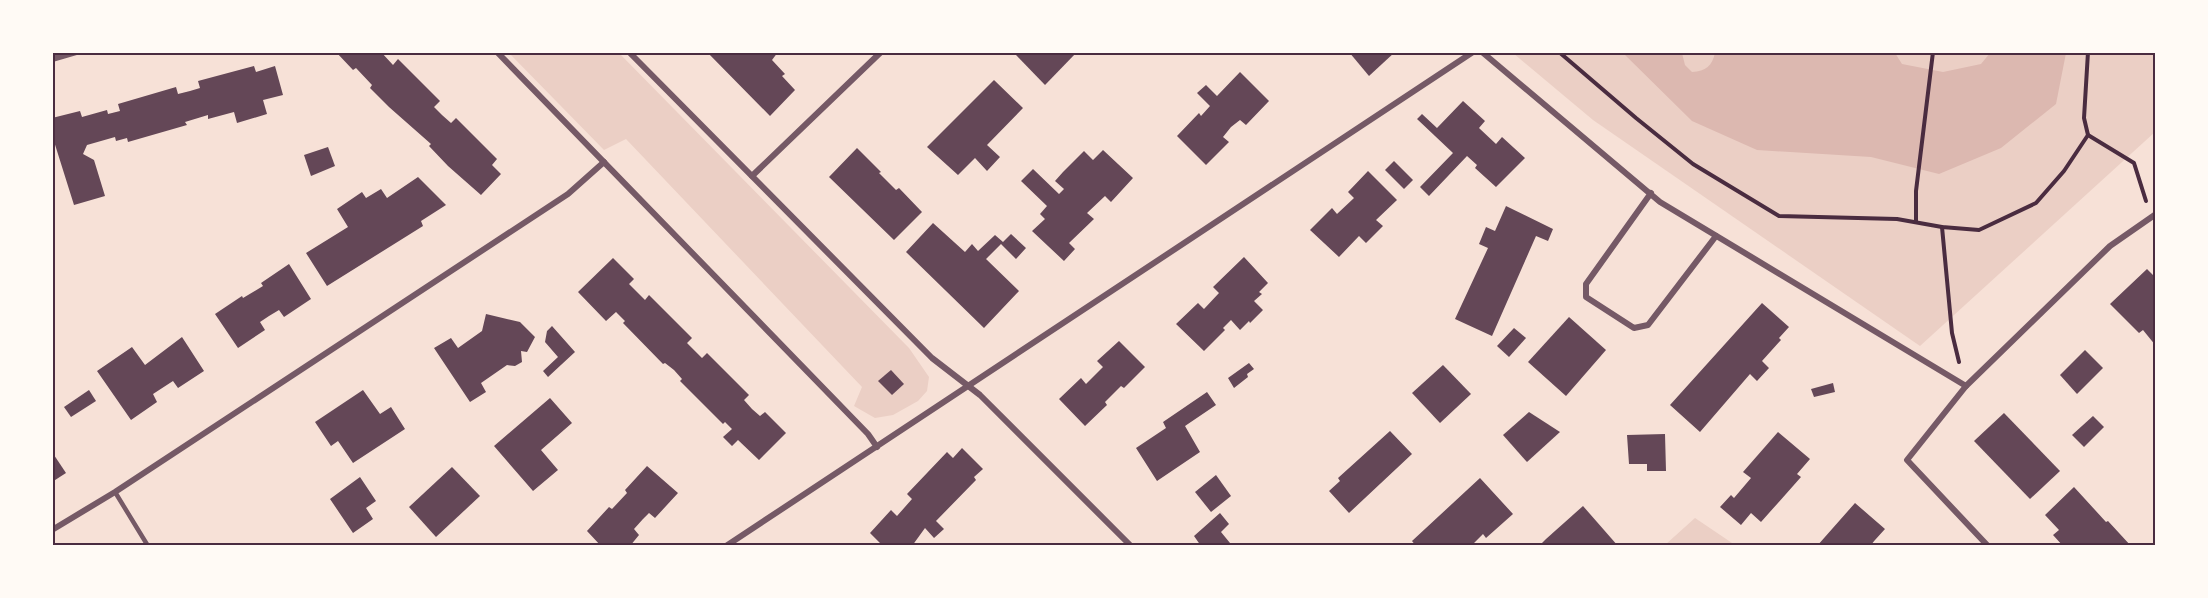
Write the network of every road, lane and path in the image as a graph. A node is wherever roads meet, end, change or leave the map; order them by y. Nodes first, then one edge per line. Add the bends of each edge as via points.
1 (76, 52) edge
2 (497, 52) edge
3 (630, 52) edge
4 (881, 52) edge
5 (1473, 52) edge
6 (1482, 52) edge
7 (1559, 52) edge
8 (2088, 52) edge
9 (1933, 54) edge
10 (52, 59) edge
11 (2088, 135) junction
12 (604, 162) junction
13 (752, 176) junction
14 (1651, 193) junction
15 (2153, 215) edge
16 (1916, 222) junction
17 (1942, 227) junction
18 (1716, 236) junction
19 (968, 386) junction
20 (1966, 386) junction
21 (877, 447) junction
22 (115, 492) junction
23 (52, 530) edge
24 (148, 546) edge
25 (726, 546) edge
26 (1131, 546) edge
27 (1988, 546) edge

1 - 10 street
2 - 12 street
3 - 13 street
4 - 13 street
5 - 19 street
6 - 14 street
7 - 16 path via 1693,164 1779,216
8 - 11 path via 2084,118
9 - 16 path via 1916,191
11 - 15 path via 2134,163
11 - 17 path via 2064,171 2036,202 1979,230
12 - 21 street
12 - 22 street via 568,194
13 - 19 street via 932,358
14 - 18 street
14 - 18 street via 1586,284 1586,297 1634,328 1648,326
15 - 20 street via 2110,246
16 - 17 path
17 - 20 path via 1952,333
18 - 20 street
19 - 21 street
19 - 26 street
20 - 27 street via 1907,460
21 - 25 street
22 - 23 street
22 - 24 lane

